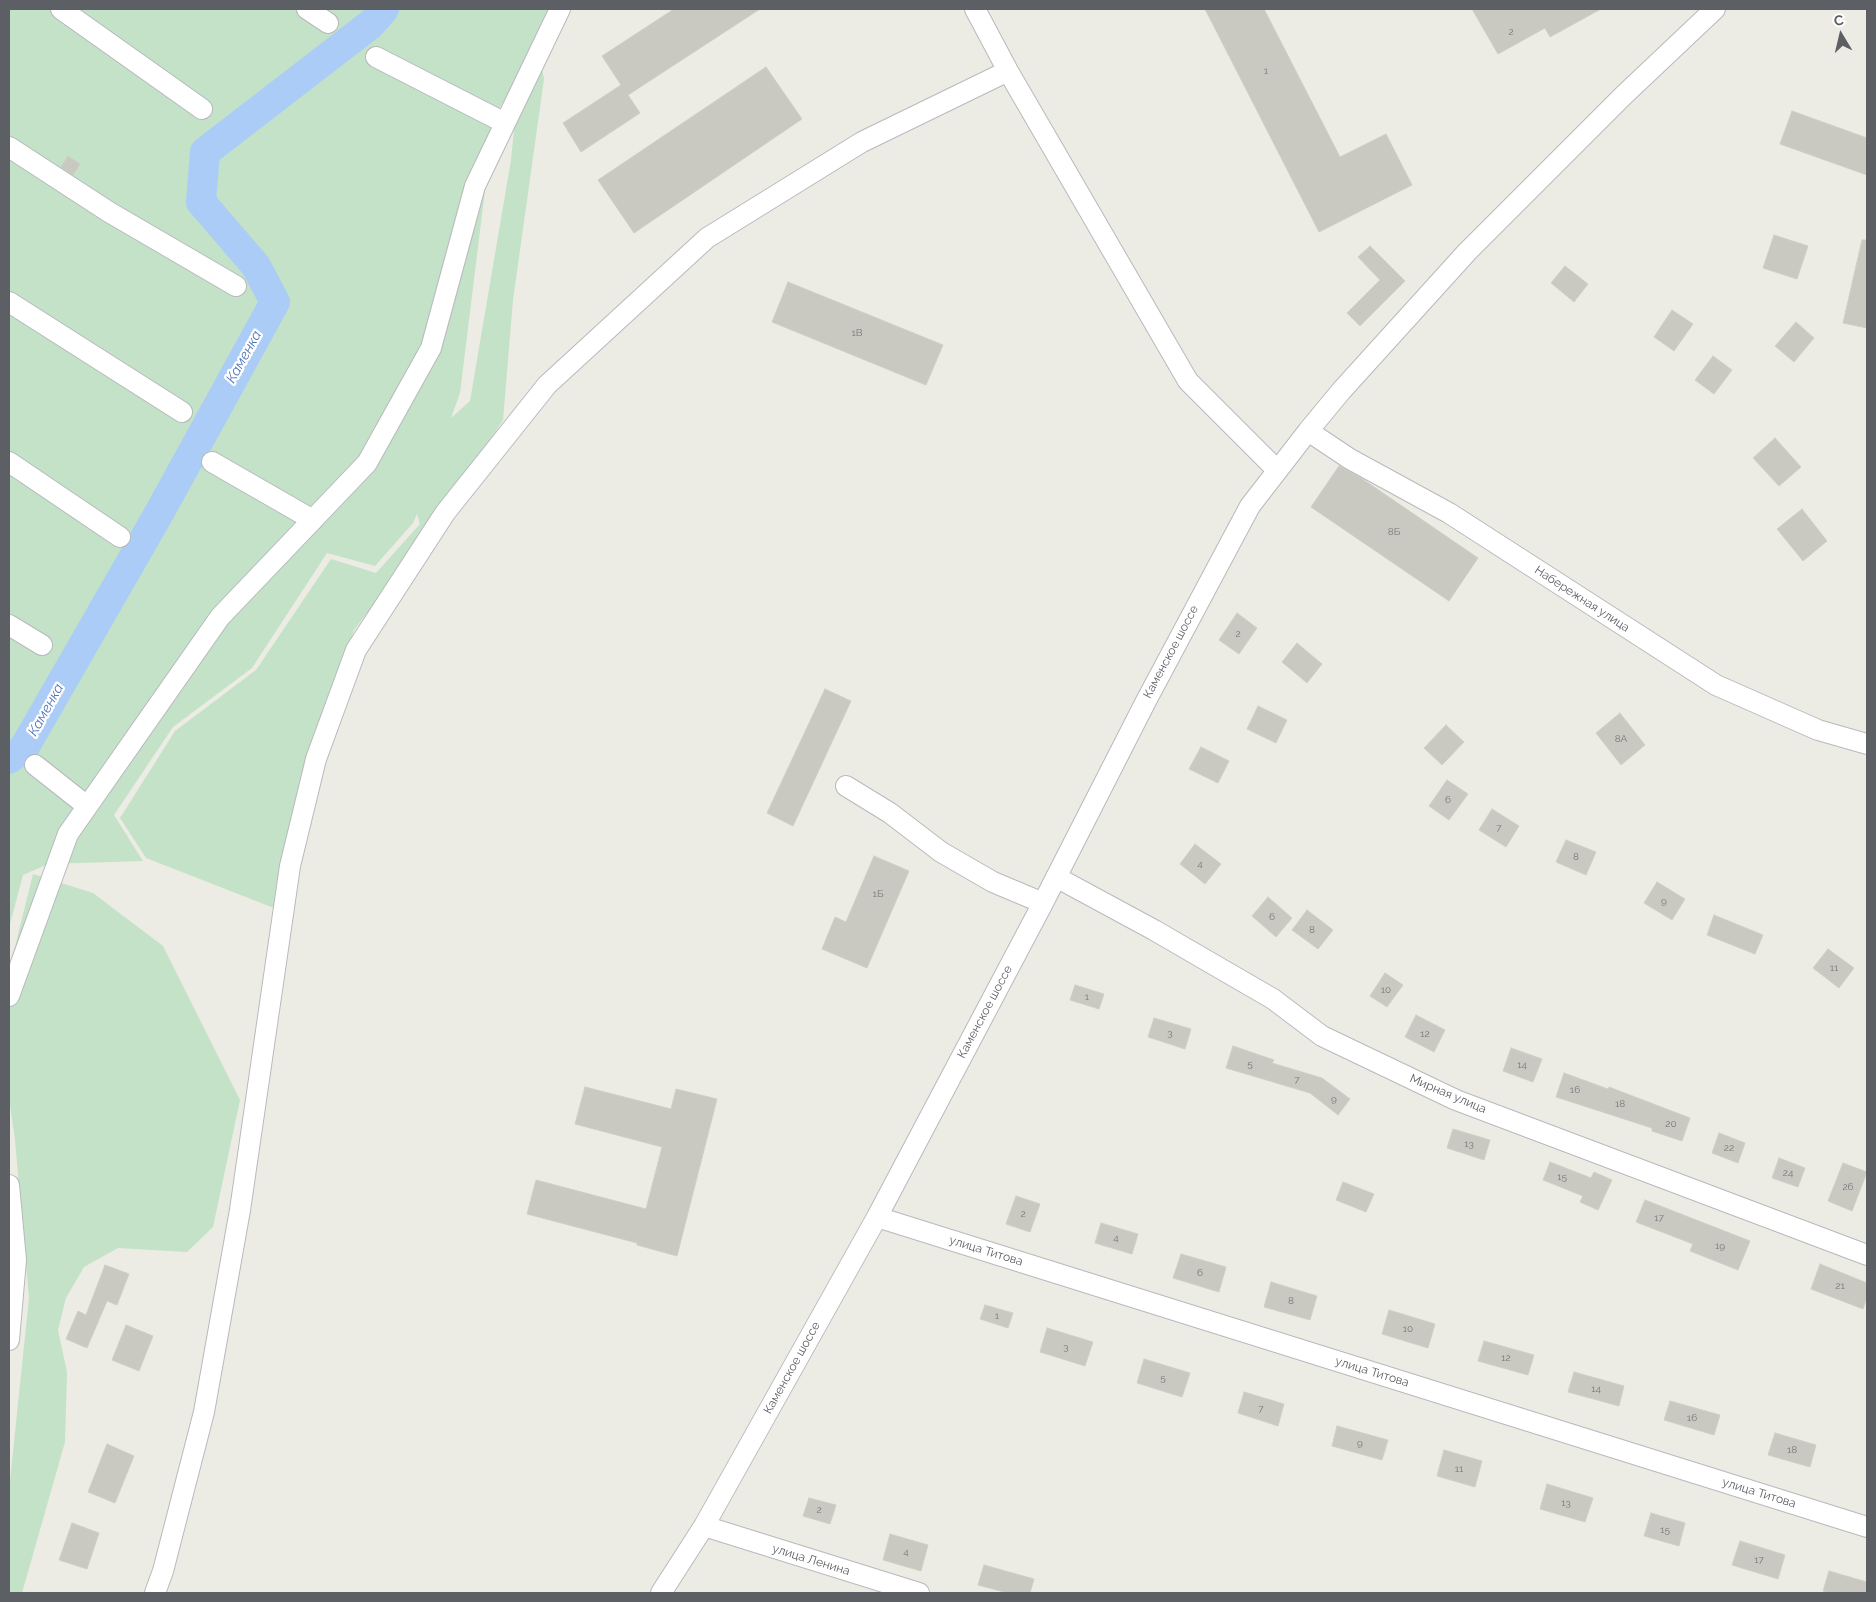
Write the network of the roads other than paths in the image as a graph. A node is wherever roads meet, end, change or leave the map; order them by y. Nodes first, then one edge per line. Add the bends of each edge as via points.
1 (61, 9) edge
2 (307, 9) edge
3 (560, 9) edge
4 (975, 9) edge
5 (1715, 9) edge
6 (328, 22) dead end
7 (376, 57) dead end
8 (1008, 72) junction
9 (202, 109) dead end
10 (505, 123) junction
11 (9, 147) edge
12 (236, 286) dead end
13 (9, 302) edge
14 (182, 412) dead end
15 (1308, 431) junction
16 (9, 462) edge
17 (212, 462) dead end
18 (1277, 470) junction
19 (313, 520) junction
20 (120, 537) dead end
21 (9, 625) edge
22 (42, 645) dead end
23 (1867, 744) edge
24 (35, 765) dead end
25 (846, 786) dead end
26 (88, 806) junction
27 (1056, 877) junction
28 (1043, 903) junction
29 (9, 996) edge
30 (9, 1185) edge
31 (877, 1217) junction
32 (1867, 1255) edge
33 (12, 1277) edge
34 (9, 1340) edge
35 (704, 1526) junction
36 (1867, 1527) edge
37 (155, 1593) edge
38 (660, 1593) edge
39 (919, 1593) edge

1 - 9 street
2 - 6 street
3 - 10 street
4 - 8 street
5 - 15 street, Каменское шоссе via 1467,252
7 - 10 street
8 - 18 street via 1188,381
8 - 37 street via 862,142 707,238 546,385 445,513 356,650 316,759 290,866 240,1210 204,1412
10 - 19 street via 476,186 431,348 367,463
11 - 12 street via 109,212
13 - 14 street
15 - 18 street, Каменское шоссе
15 - 23 street, Набережная улица via 1350,459 1449,513 1716,685 1818,730
16 - 20 street
17 - 19 street
18 - 27 street, Каменское шоссе via 1250,506
19 - 26 street via 220,617
21 - 22 street
24 - 26 street
25 - 28 street via 890,813 948,856 993,882
26 - 29 street via 68,834
27 - 28 street, Каменское шоссе
27 - 32 street, Мирная улица via 1273,999 1322,1036 1456,1100
28 - 31 street, Каменское шоссе
30 - 33 street via 16,1260
31 - 35 street, Каменское шоссе
31 - 36 street, улица Титова
33 - 34 street
35 - 38 street, Каменское шоссе
35 - 39 street, улица Ленина

